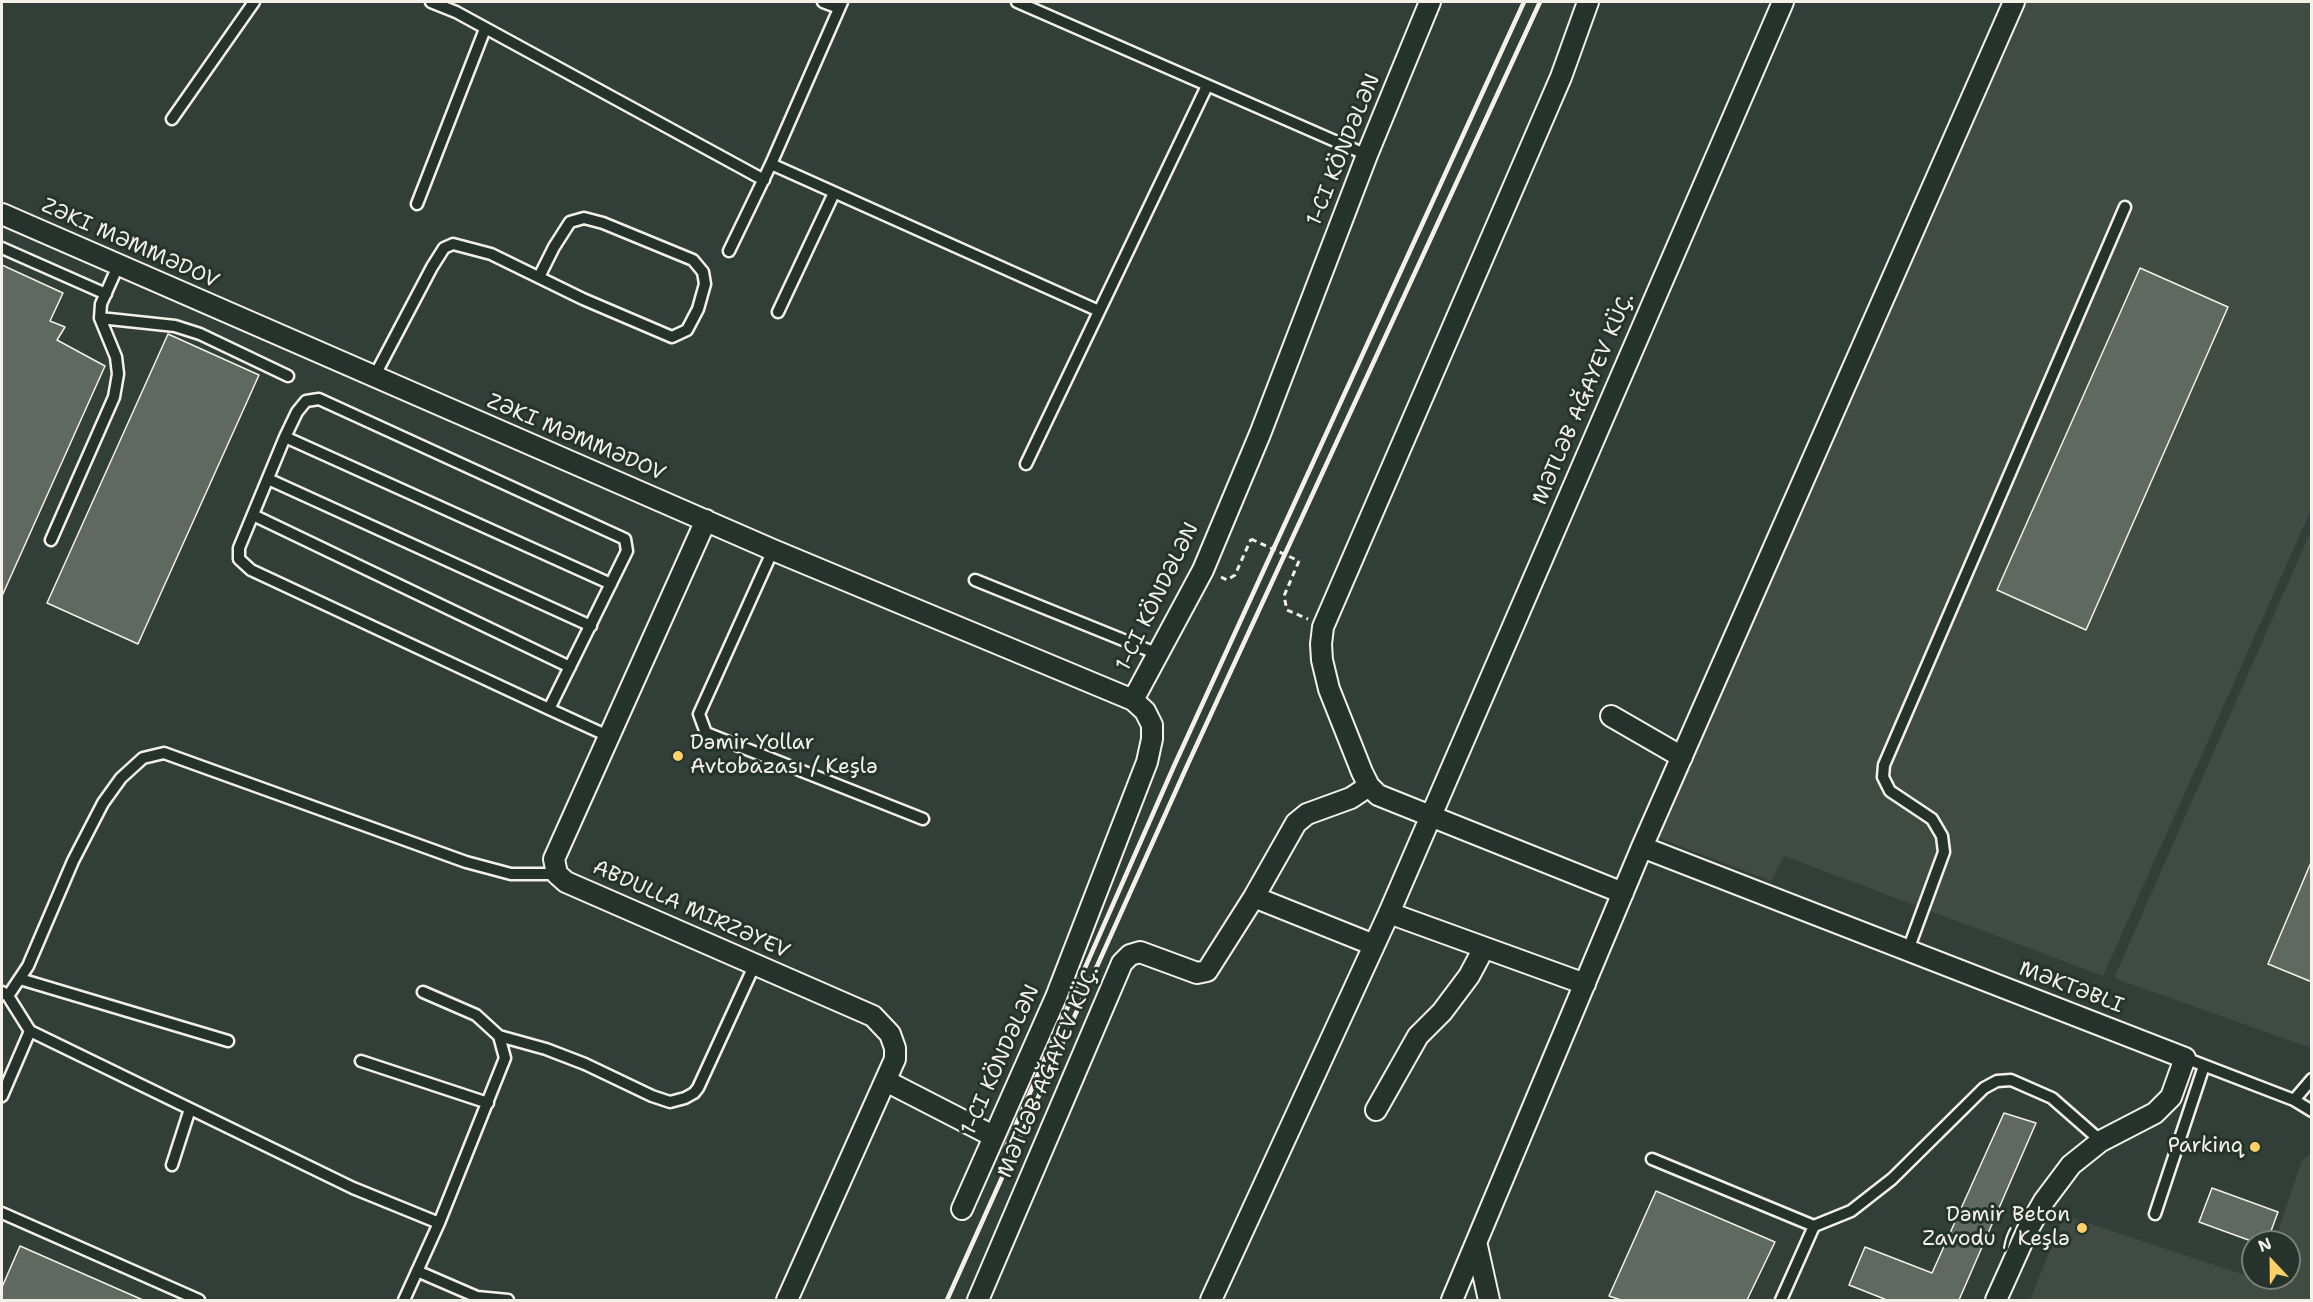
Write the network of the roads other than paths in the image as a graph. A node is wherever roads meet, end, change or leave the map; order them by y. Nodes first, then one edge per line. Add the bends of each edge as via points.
1 (254, 2) edge
2 (431, 2) edge
3 (823, 2) edge
4 (1017, 2) edge
5 (1430, 2) edge
6 (1588, 2) edge
7 (1783, 2) edge
8 (2014, 2) edge
9 (841, 5) edge
10 (458, 7) edge
11 (485, 29) junction
12 (1207, 86) junction
13 (172, 119) dead end
14 (1367, 155) junction
15 (771, 164) junction
16 (764, 180) junction
17 (834, 193) junction
18 (417, 204) dead end
19 (2125, 207) dead end
20 (2, 214) edge
21 (2, 248) edge
22 (729, 251) dead end
23 (118, 266) junction
24 (539, 277) junction
25 (106, 294) junction
26 (1099, 311) junction
27 (778, 312) dead end
28 (100, 318) junction
29 (288, 376) dead end
30 (375, 376) junction
31 (285, 437) junction
32 (1026, 464) dead end
33 (268, 479) junction
34 (253, 515) junction
35 (706, 520) junction
36 (51, 540) dead end
37 (773, 550) junction
38 (975, 580) dead end
39 (611, 584) junction
40 (591, 626) junction
41 (1158, 654) junction
42 (570, 667) junction
43 (1133, 700) junction
44 (549, 709) junction
45 (1611, 716) dead end
46 (608, 736) junction
47 (1683, 757) junction
48 (1369, 786) junction
49 (1429, 816) junction
50 (923, 819) dead end
51 (1642, 847) junction
52 (557, 874) junction
53 (1623, 893) junction
54 (1254, 897) junction
55 (1389, 913) junction
56 (1374, 945) junction
57 (1484, 948) junction
58 (1908, 950) junction
59 (755, 964) junction
60 (20, 979) junction
61 (1585, 984) junction
62 (423, 992) dead end
63 (5, 994) edge
64 (30, 1031) junction
65 (499, 1036) junction
66 (228, 1041) dead end
67 (2185, 1058) junction
68 (361, 1061) dead end
69 (2204, 1066) junction
70 (2312, 1079) edge
71 (886, 1081) junction
72 (2, 1096) edge
73 (2294, 1100) junction
74 (2312, 1102) edge
75 (488, 1103) junction
76 (190, 1109) junction
77 (1377, 1110) dead end
78 (2312, 1111) edge
79 (993, 1136) junction
80 (2102, 1142) junction
81 (1652, 1160) dead end
82 (172, 1165) dead end
83 (962, 1209) dead end
84 (2, 1213) edge
85 (2155, 1214) dead end
86 (439, 1222) junction
87 (1814, 1226) junction
88 (1477, 1246) junction
89 (417, 1271) junction
90 (199, 1300) edge
91 (404, 1300) edge
92 (508, 1300) edge
93 (787, 1300) edge
94 (978, 1300) edge
95 (1211, 1300) edge
96 (1452, 1300) edge
97 (1489, 1300) edge
98 (1781, 1300) edge
99 (1996, 1300) edge

1 - 13 lane
2 - 10 lane
3 - 9 lane
4 - 12 lane
5 - 14 street, 1-CI KÖNDƏLƏN
6 - 48 street via 1561,77 1323,627 1322,660 1329,689
7 - 49 street, MƏTLƏB AĞAYEV KÜÇ.
8 - 47 street
9 - 15 lane
10 - 11 lane
11 - 16 lane
11 - 18 lane
12 - 14 lane
12 - 26 lane
14 - 41 street, 1-CI KÖNDƏLƏN via 1260,434 1203,570
15 - 16 lane
15 - 17 lane
16 - 22 lane
17 - 26 lane
17 - 27 lane
19 - 58 lane via 1884,765 1883,777 1890,791 1932,819 1942,836 1944,852
20 - 23 street, ZƏKI MƏMMƏDOV
21 - 25 lane
23 - 25 lane
23 - 30 street, ZƏKI MƏMMƏDOV
24 - 24 lane via 672,337 687,330 705,284 703,272 693,260 584,218 570,222
24 - 30 lane via 491,254 453,244 444,248
25 - 28 lane
26 - 32 lane
28 - 29 lane via 192,331
28 - 36 lane via 116,357 114,397
30 - 35 street, ZƏKI MƏMMƏDOV
31 - 33 lane
31 - 39 lane
31 - 39 lane via 306,400 319,399 625,539 627,551
33 - 34 lane
33 - 40 lane
34 - 42 lane
34 - 44 lane via 239,548 239,559 250,570
35 - 37 street, ZƏKI MƏMMƏDOV
35 - 46 street
37 - 43 street, ZƏKI MƏMMƏDOV
37 - 50 lane via 699,714 706,733
38 - 41 lane
39 - 40 lane
40 - 42 lane
41 - 43 street, 1-CI KÖNDƏLƏN
42 - 44 lane
43 - 79 street, 1-CI KÖNDƏLƏN via 1152,725 1147,762 1056,997
44 - 46 lane
45 - 47 street
46 - 52 street via 554,859
47 - 51 street
48 - 49 street via 1391,802
48 - 54 street, MƏTLƏB AĞAYEV KÜÇ. via 1351,798 1307,814 1296,823
49 - 53 street
49 - 55 street, MƏTLƏB AĞAYEV KÜÇ.
51 - 53 street
51 - 58 street, MƏKTƏBLI
52 - 59 street, ABDULLA MIRZƏYEV via 566,882
52 - 60 lane via 511,874 466,862 164,753 143,758 121,778 104,803
53 - 61 street
54 - 56 street
54 - 94 street, MƏTLƏB AĞAYEV KÜÇ. via 1207,971 1197,973 1140,952 1122,963
55 - 56 street, MƏTLƏB AĞAYEV KÜÇ.
55 - 57 street
56 - 95 street, MƏTLƏB AĞAYEV KÜÇ.
57 - 61 street
57 - 77 street via 1442,1012 1418,1036
58 - 67 street, MƏKTƏBLI
59 - 65 lane via 698,1088 685,1098 670,1102 585,1064
59 - 71 street, ABDULLA MIRZƏYEV via 881,1023 895,1048
60 - 63 lane
60 - 66 lane
61 - 88 street
62 - 65 lane via 476,1016
63 - 64 lane
64 - 72 lane
64 - 76 lane
65 - 75 lane via 505,1058
67 - 69 lane
67 - 80 street via 2171,1097 2155,1113
68 - 75 lane
69 - 73 lane
69 - 85 lane
70 - 73 lane
71 - 79 street
71 - 93 street, ABDULLA MIRZƏYEV
73 - 74 lane
73 - 78 lane
75 - 86 lane
76 - 82 lane
76 - 86 lane via 353,1188
79 - 83 street, 1-CI KÖNDƏLƏN
80 - 87 lane via 2052,1098 2011,1080 1997,1081 1984,1088 1892,1179 1851,1211
80 - 99 street via 2071,1165 2044,1201
81 - 87 lane
84 - 90 lane
86 - 89 lane
87 - 98 lane
88 - 96 street
88 - 97 street
89 - 91 lane
89 - 92 lane via 477,1296

